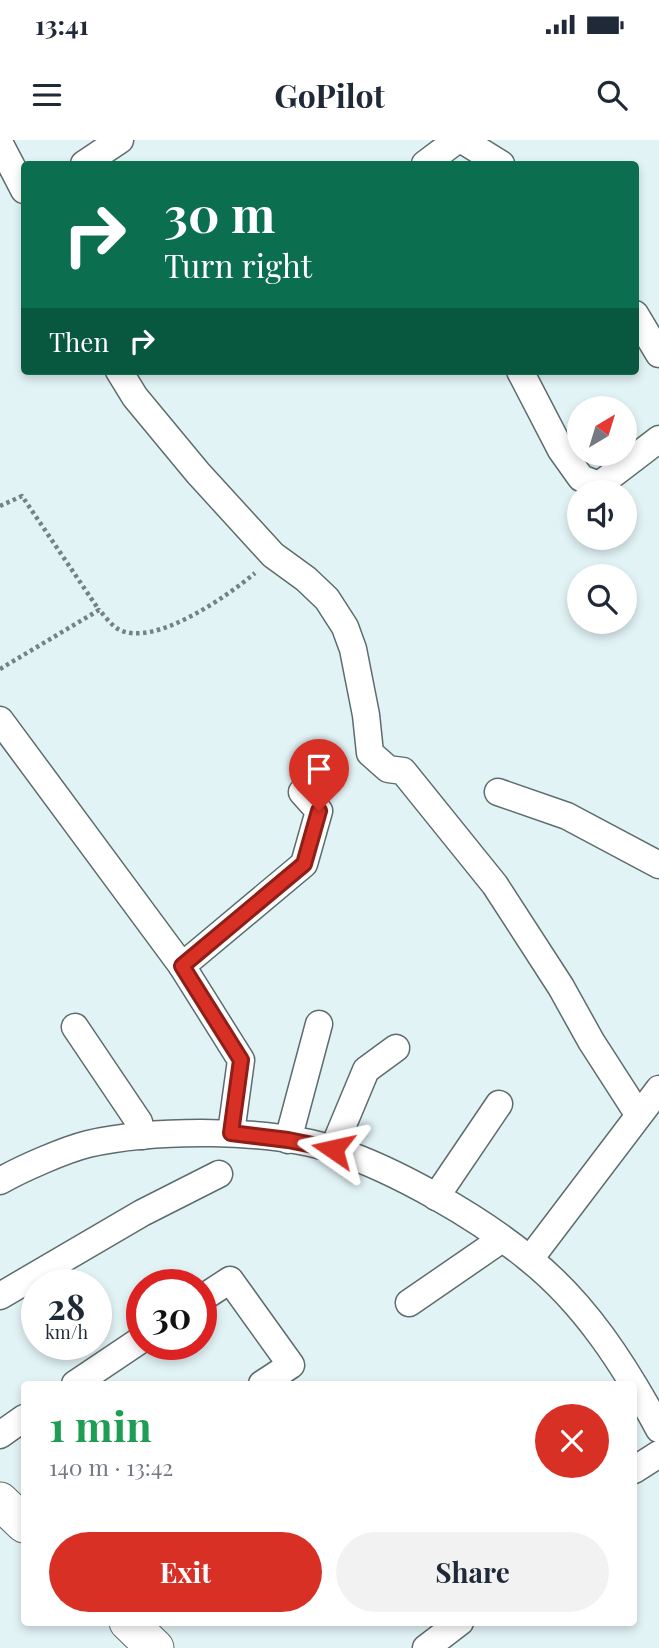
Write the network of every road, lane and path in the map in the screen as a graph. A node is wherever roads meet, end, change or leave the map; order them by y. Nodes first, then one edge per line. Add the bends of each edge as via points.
1 (120, 140) edge
2 (460, 140) edge
3 (0, 144) edge
4 (88, 161) edge
5 (429, 161) edge
6 (496, 161) edge
7 (21, 184) edge
8 (639, 321) edge
9 (659, 354) edge
10 (121, 375) edge
11 (522, 375) edge
12 (659, 439) edge
13 (0, 506) edge
14 (273, 555) junction
15 (99, 610) junction
16 (0, 669) edge
17 (0, 720) edge
18 (8, 748) edge
19 (302, 792) dead end
20 (498, 792) dead end
21 (659, 865) edge
22 (182, 966) junction
23 (319, 1024) dead end
24 (75, 1027) dead end
25 (397, 1048) dead end
26 (659, 1089) edge
27 (499, 1104) dead end
28 (639, 1114) junction
29 (231, 1133) junction
30 (142, 1136) junction
31 (288, 1140) junction
32 (333, 1149) junction
33 (219, 1174) dead end
34 (0, 1181) edge
35 (436, 1197) junction
36 (502, 1239) junction
37 (530, 1259) junction
38 (4, 1285) edge
39 (217, 1289) edge
40 (410, 1303) dead end
41 (126, 1350) edge
42 (79, 1381) edge
43 (267, 1381) edge
44 (633, 1381) edge
45 (637, 1389) edge
46 (21, 1420) edge
47 (659, 1429) edge
48 (0, 1434) edge
49 (659, 1454) edge
50 (637, 1468) edge
51 (0, 1501) edge
52 (21, 1521) edge
53 (132, 1626) edge
54 (455, 1626) edge
55 (155, 1648) edge
56 (426, 1648) edge

1 - 4 street
2 - 5 street
2 - 6 street
3 - 7 street
8 - 9 street
10 - 14 street via 150,416
11 - 12 street via 581,478 598,485
13 - 15 path via 22,496
14 - 15 path via 212,605 178,624 139,633 119,630
14 - 28 street via 320,592 345,627 353,649 370,753 388,769 403,771 495,885
15 - 16 path
17 - 18 street
18 - 22 street
19 - 22 street via 319,811 304,864
20 - 21 street via 567,816
22 - 29 street via 241,1060
23 - 31 street
24 - 30 street via 139,1122
25 - 32 street via 366,1069
26 - 28 street
27 - 35 street
28 - 37 street
29 - 30 street
29 - 31 street
30 - 34 street via 86,1145
31 - 32 street
32 - 35 street
33 - 38 street
35 - 36 street
36 - 37 street
36 - 40 street
37 - 44 street via 602,1335
39 - 43 street via 230,1280 291,1365
41 - 42 street
45 - 47 street
46 - 48 street
49 - 50 street
51 - 52 main road
53 - 55 main road
54 - 56 street

